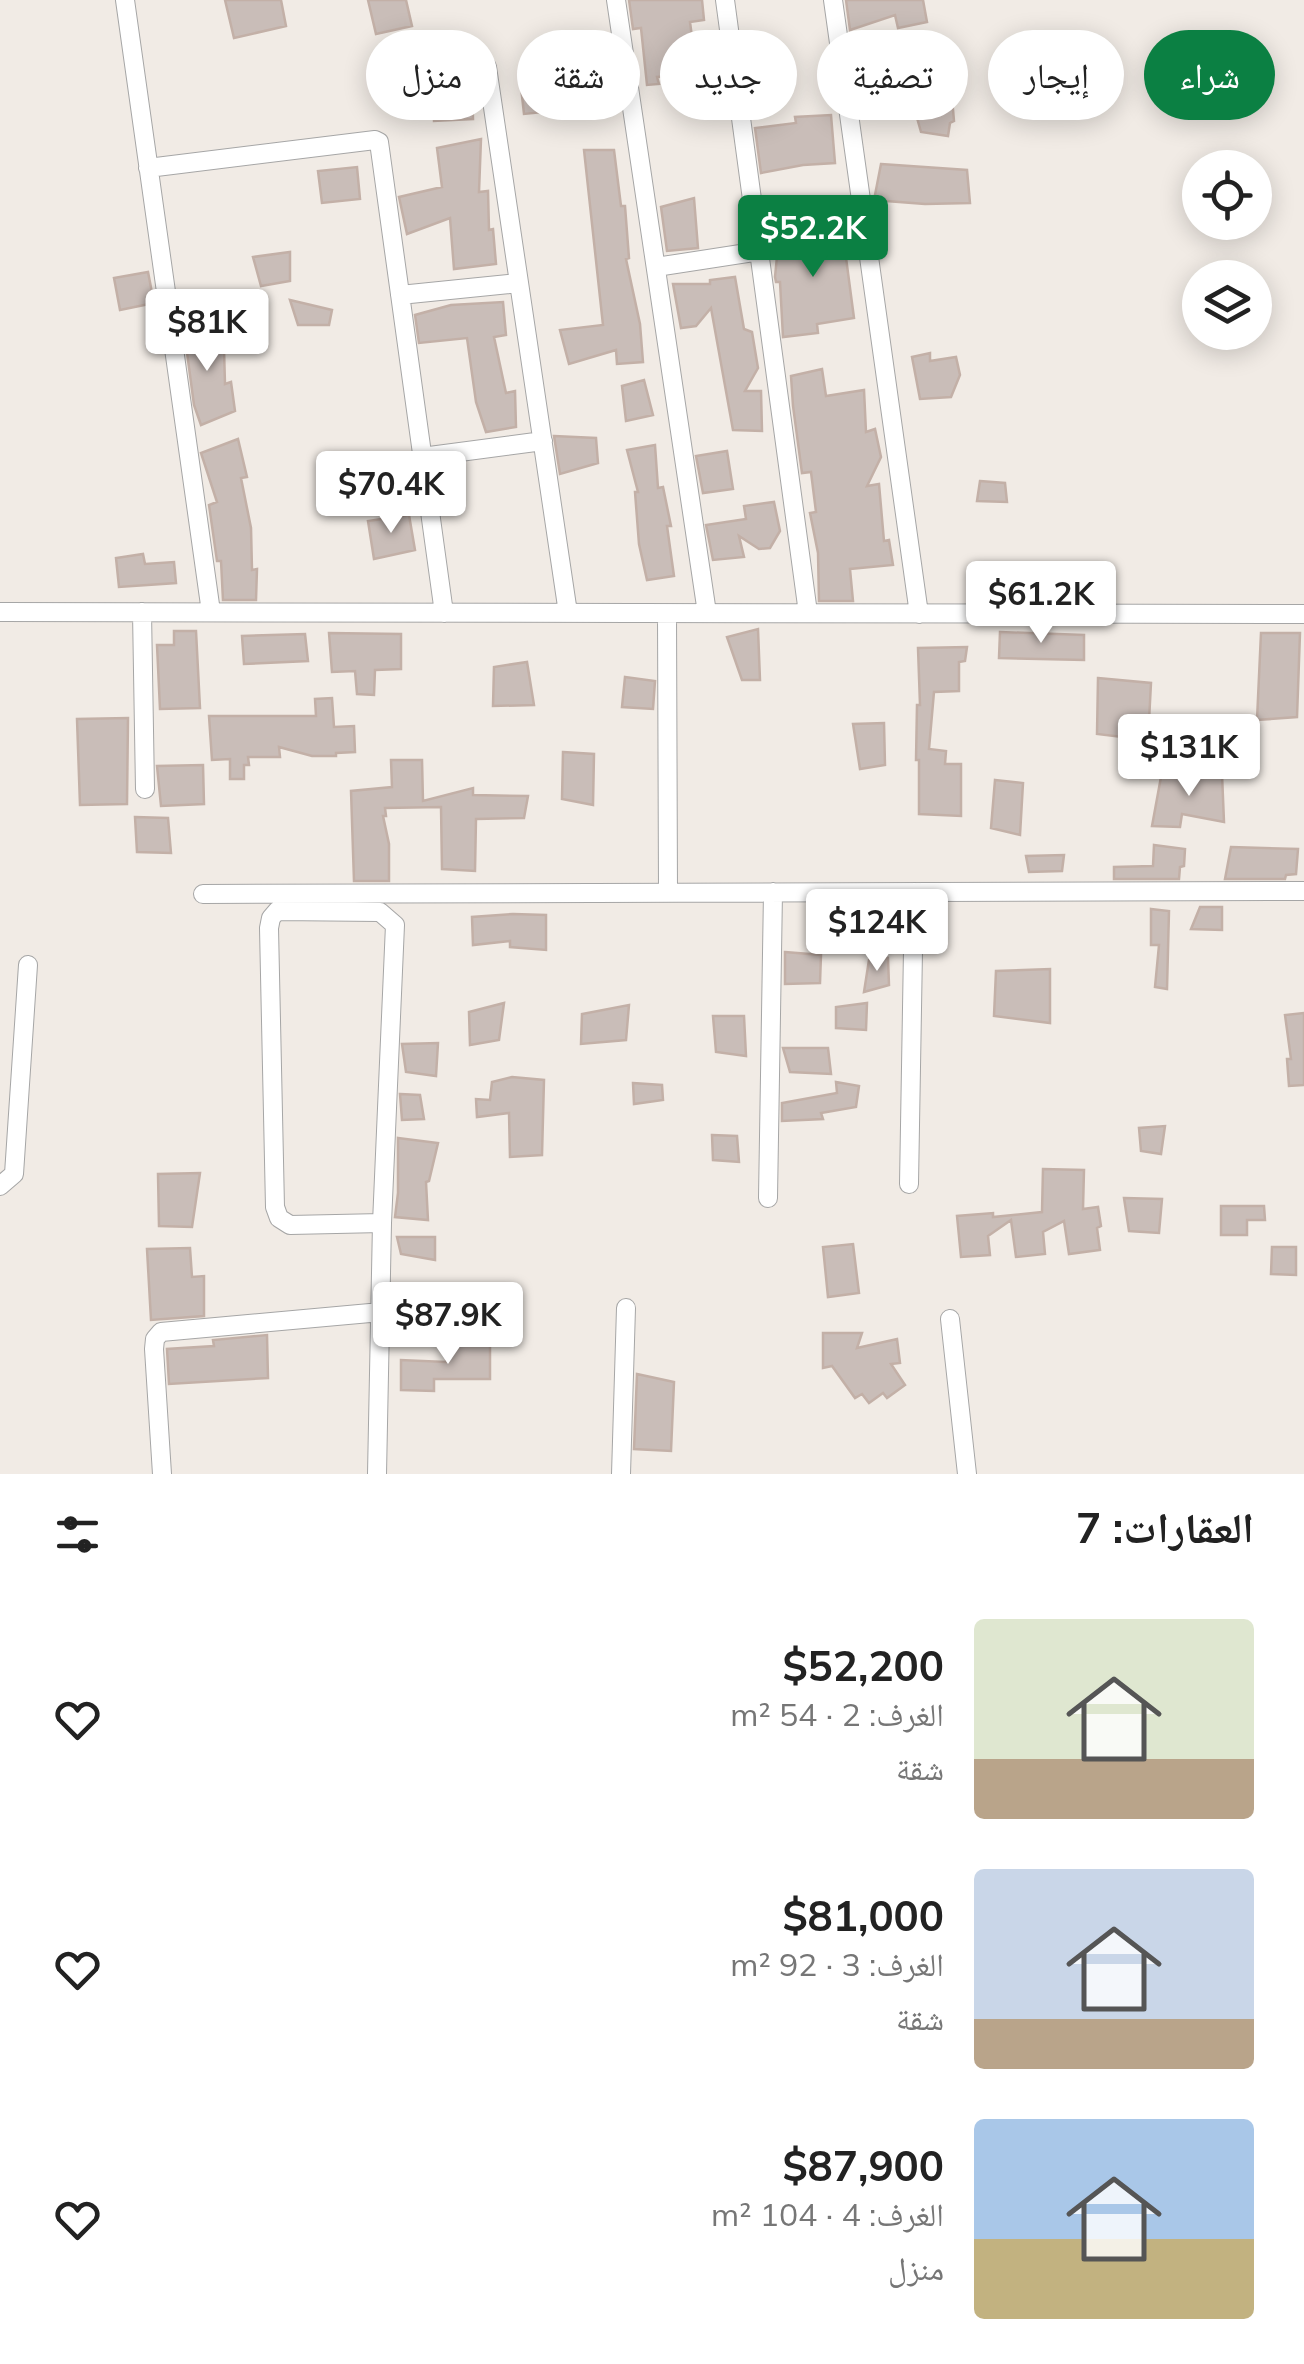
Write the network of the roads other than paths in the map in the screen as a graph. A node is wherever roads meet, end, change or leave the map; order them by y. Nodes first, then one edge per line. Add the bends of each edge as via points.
1 (125, 0) edge
2 (616, 0) edge
3 (725, 0) edge
4 (834, 0) edge
5 (496, 120) edge
6 (148, 168) junction
7 (760, 250) junction
8 (656, 267) junction
9 (519, 283) junction
10 (400, 295) junction
11 (543, 442) junction
12 (422, 456) junction
13 (0, 612) edge
14 (142, 612) junction
15 (211, 612) junction
16 (444, 613) junction
17 (568, 613) junction
18 (808, 613) junction
19 (668, 614) junction
20 (707, 614) junction
21 (919, 614) junction
22 (1304, 614) edge
23 (146, 789) dead end
24 (1304, 891) edge
25 (668, 892) junction
26 (773, 892) junction
27 (914, 892) junction
28 (204, 894) dead end
29 (28, 965) dead end
30 (909, 1184) dead end
31 (0, 1186) edge
32 (768, 1198) dead end
33 (382, 1223) junction
34 (626, 1308) dead end
35 (380, 1312) junction
36 (950, 1319) dead end
37 (162, 1474) edge
38 (377, 1474) edge
39 (621, 1474) edge
40 (968, 1474) edge

1 - 6 street
2 - 8 street
3 - 7 street
4 - 21 street
5 - 9 street
6 - 10 street via 375,140
6 - 15 street
7 - 8 street
7 - 18 street
8 - 20 street
9 - 10 street
9 - 11 street
10 - 12 street
11 - 12 street
11 - 17 street
12 - 16 street
13 - 14 street
14 - 15 street
14 - 23 street
15 - 16 street
16 - 17 street
17 - 19 street
18 - 20 street
18 - 21 street
19 - 20 street
19 - 25 street
21 - 22 street
24 - 27 street
25 - 26 street
25 - 28 street
26 - 27 street
26 - 32 street
27 - 30 street
29 - 31 street via 14,1174
33 - 33 street via 395,924 380,912 277,911 269,928 275,1207 290,1225
33 - 35 street
34 - 39 street
35 - 37 street via 161,1332 154,1349
35 - 38 street
36 - 40 street

